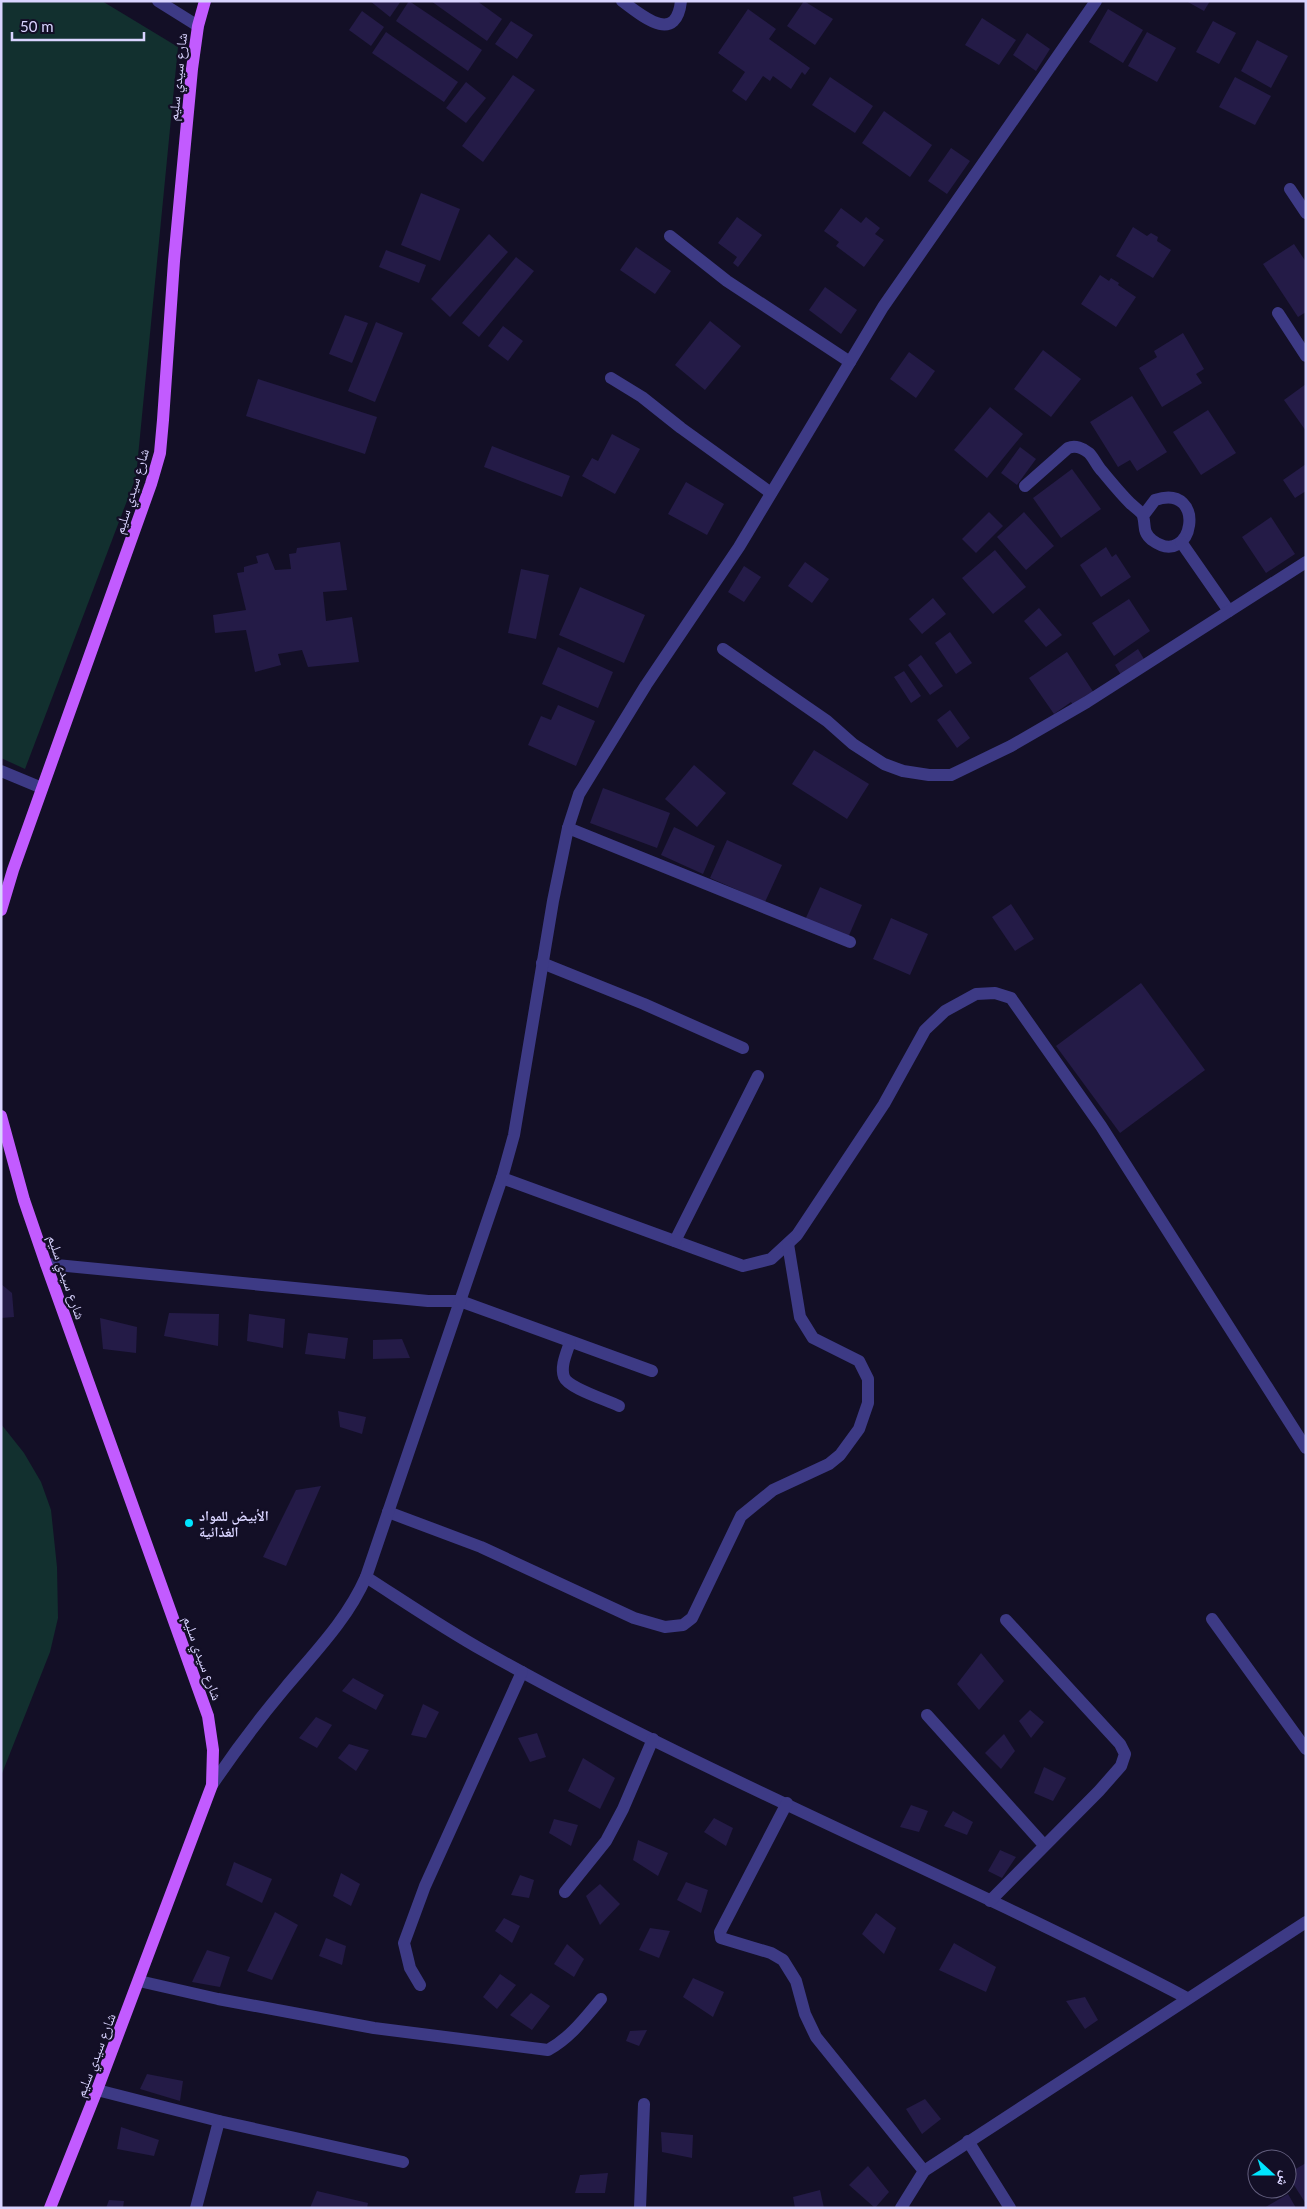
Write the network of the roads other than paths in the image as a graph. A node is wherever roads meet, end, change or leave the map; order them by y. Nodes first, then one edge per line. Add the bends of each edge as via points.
1 (158, 1) edge
2 (205, 1) edge
3 (622, 1) edge
4 (681, 1) edge
5 (1096, 1) edge
6 (198, 26) junction
7 (1290, 189) dead end
8 (1306, 213) edge
9 (670, 236) dead end
10 (1278, 313) dead end
11 (1306, 356) edge
12 (850, 362) junction
13 (611, 378) dead end
14 (1025, 486) dead end
15 (771, 493) junction
16 (1143, 516) junction
17 (1181, 542) junction
18 (1306, 562) edge
19 (1229, 611) junction
20 (723, 649) dead end
21 (1, 771) edge
22 (42, 788) junction
23 (568, 828) junction
24 (1, 910) edge
25 (850, 942) dead end
26 (542, 963) junction
27 (743, 1048) dead end
28 (758, 1076) dead end
29 (1, 1116) edge
30 (502, 1178) junction
31 (675, 1241) junction
32 (788, 1244) junction
33 (46, 1264) junction
34 (460, 1301) junction
35 (570, 1342) junction
36 (652, 1371) dead end
37 (619, 1406) dead end
38 (1306, 1448) edge
39 (388, 1512) junction
40 (366, 1577) junction
41 (1212, 1619) dead end
42 (1006, 1620) dead end
43 (522, 1672) junction
44 (927, 1714) dead end
45 (653, 1739) junction
46 (1306, 1749) edge
47 (212, 1785) junction
48 (787, 1803) junction
49 (1044, 1845) junction
50 (565, 1892) dead end
51 (990, 1901) junction
52 (1306, 1922) edge
53 (139, 1981) junction
54 (420, 1985) dead end
55 (1186, 1998) junction
56 (601, 1999) dead end
57 (97, 2090) junction
58 (644, 2104) dead end
59 (219, 2120) junction
60 (968, 2141) junction
61 (403, 2162) dead end
62 (924, 2171) junction
63 (50, 2208) edge
64 (196, 2208) edge
65 (640, 2208) edge
66 (901, 2208) edge
67 (1010, 2208) edge

1 - 6 street
2 - 6 main road, شارع سيدي سليم
3 - 4 street via 659,25 668,25 675,20
5 - 12 street via 883,307
6 - 22 main road, شارع سيدي سليم via 174,261 160,453
7 - 8 street
9 - 12 street via 727,281
10 - 11 street
12 - 15 street
13 - 15 street via 642,397
14 - 16 street via 1068,448 1077,447 1090,454 1100,470
15 - 23 street via 597,762 579,794
16 - 17 street via 1144,530 1152,540 1167,545
16 - 17 street via 1147,508 1159,499 1168,498 1181,503 1187,509 1191,523
17 - 19 street
18 - 19 street
19 - 20 street via 1087,702 951,776 903,771 884,764
21 - 22 street
22 - 24 main road, شارع سيدي سليم
23 - 25 street
23 - 26 street
26 - 27 street
26 - 30 street via 514,1135
28 - 31 street
29 - 33 main road, شارع سيدي سليم
30 - 31 street
30 - 34 street
31 - 32 street via 743,1266 771,1260
32 - 38 street via 884,1104 924,1030 945,1012 976,994 995,993 1011,998 1101,1126
32 - 39 street via 800,1317 813,1338 859,1361 868,1379 868,1403 859,1428 830,1464 772,1490 741,1516 692,1618 683,1625 665,1627 634,1618 481,1547
33 - 34 street via 418,1300
33 - 47 main road, شارع سيدي سليم via 208,1716 213,1750
34 - 35 street
34 - 39 street
35 - 36 street
35 - 37 street via 563,1366 564,1378 573,1386
39 - 40 street
40 - 43 street
40 - 47 street via 349,1610 250,1730
41 - 46 street
42 - 49 street via 1120,1744 1125,1754 1122,1766
43 - 45 street
43 - 54 street via 425,1886 404,1943 410,1968
44 - 49 street
45 - 48 street
45 - 50 street via 624,1809 606,1841
47 - 53 main road, شارع سيدي سليم
48 - 51 street
48 - 62 street via 720,1932 721,1938 771,1952 783,1960 796,1981 805,2014 816,2037
49 - 51 street
51 - 55 street via 1090,1947
52 - 55 street
53 - 56 street via 374,2028 548,2050 560,2044
53 - 57 main road, شارع سيدي سليم
55 - 60 street
57 - 59 street
57 - 63 main road, شارع سيدي سليم
58 - 65 street
59 - 61 street
59 - 64 street
60 - 62 street
60 - 67 street
62 - 66 street

